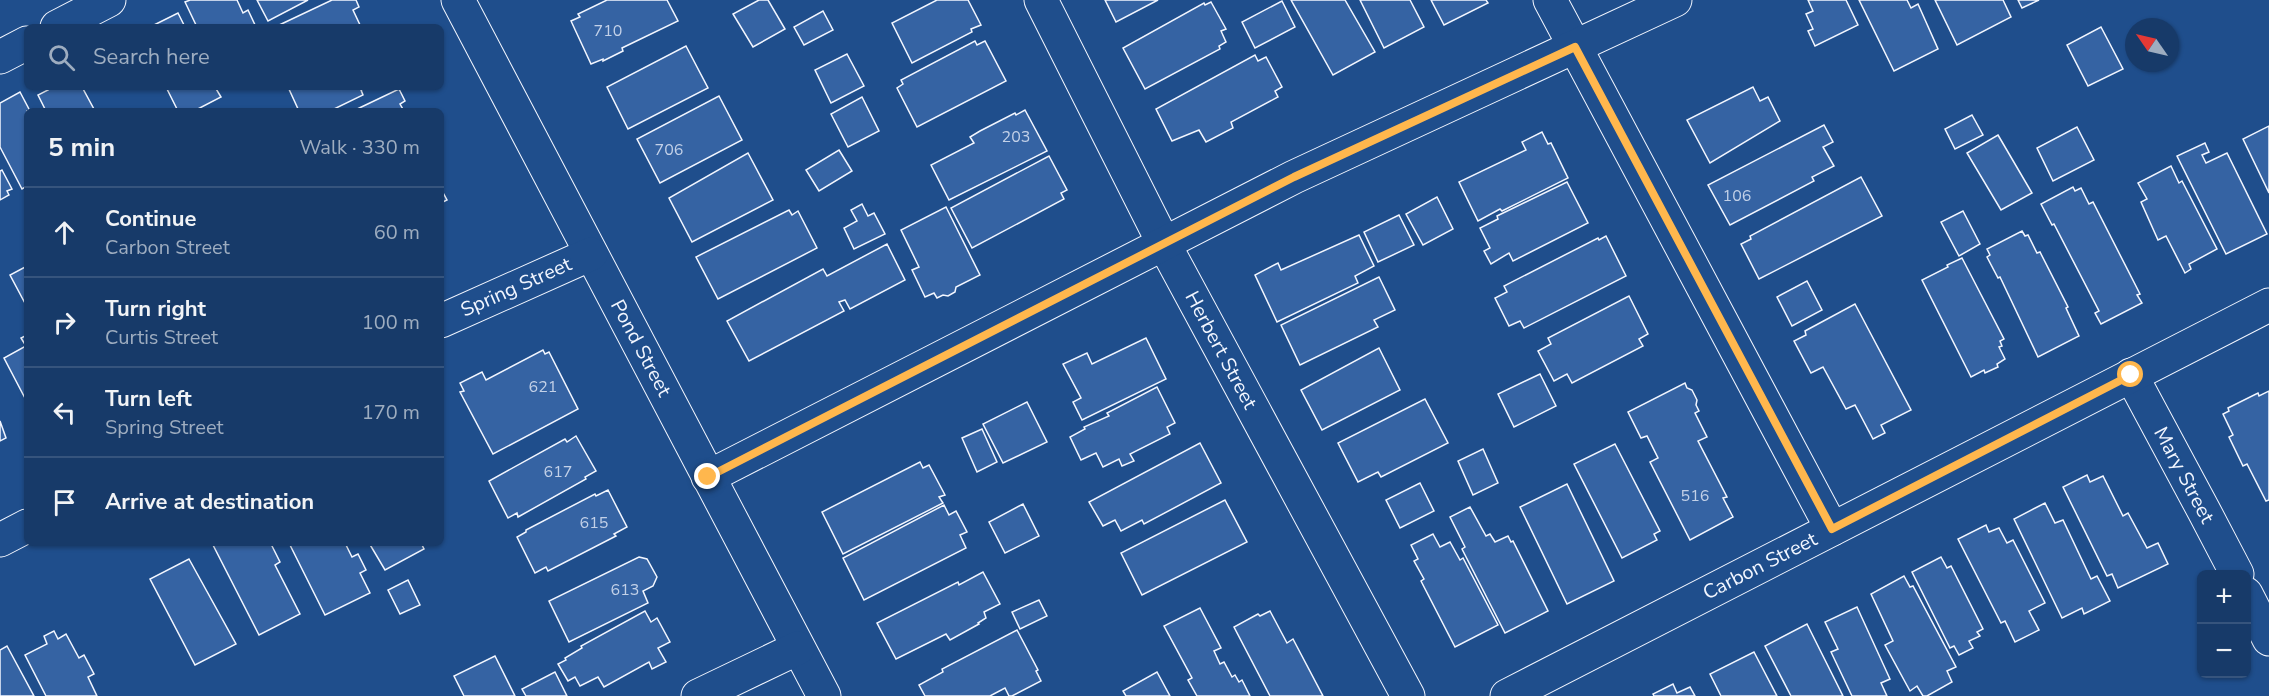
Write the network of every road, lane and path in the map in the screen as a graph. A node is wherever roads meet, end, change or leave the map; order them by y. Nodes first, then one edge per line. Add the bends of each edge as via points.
1 (109, 0) edge
2 (458, 0) edge
3 (1041, 0) edge
4 (1550, 0) edge
5 (1675, 0) edge
6 (63, 24) edge
7 (24, 45) edge
8 (1575, 47) junction
9 (0, 57) edge
10 (1164, 244) junction
11 (591, 254) junction
12 (2269, 305) edge
13 (444, 320) edge
14 (2131, 375) junction
15 (708, 477) junction
16 (24, 528) edge
17 (1832, 529) junction
18 (0, 540) edge
19 (2234, 570) edge
20 (2251, 602) edge
21 (2269, 639) edge
22 (798, 648) junction
23 (698, 696) edge
24 (824, 696) edge
25 (1408, 696) edge
26 (1507, 696) edge

1 - 6 street
2 - 11 street, Pond Street
3 - 10 street, Herbert Street
4 - 8 street
5 - 8 street
7 - 9 street
8 - 10 street via 1294,177
8 - 17 street
10 - 15 street
10 - 25 street, Herbert Street
11 - 13 street, Spring Street
11 - 15 street, Pond Street
12 - 14 street, Carbon Street
14 - 17 street, Carbon Street
14 - 19 street, Mary Street
15 - 22 street, Pond Street
16 - 18 street
17 - 26 street, Carbon Street
20 - 21 street
22 - 23 street
22 - 24 street, Pond Street

